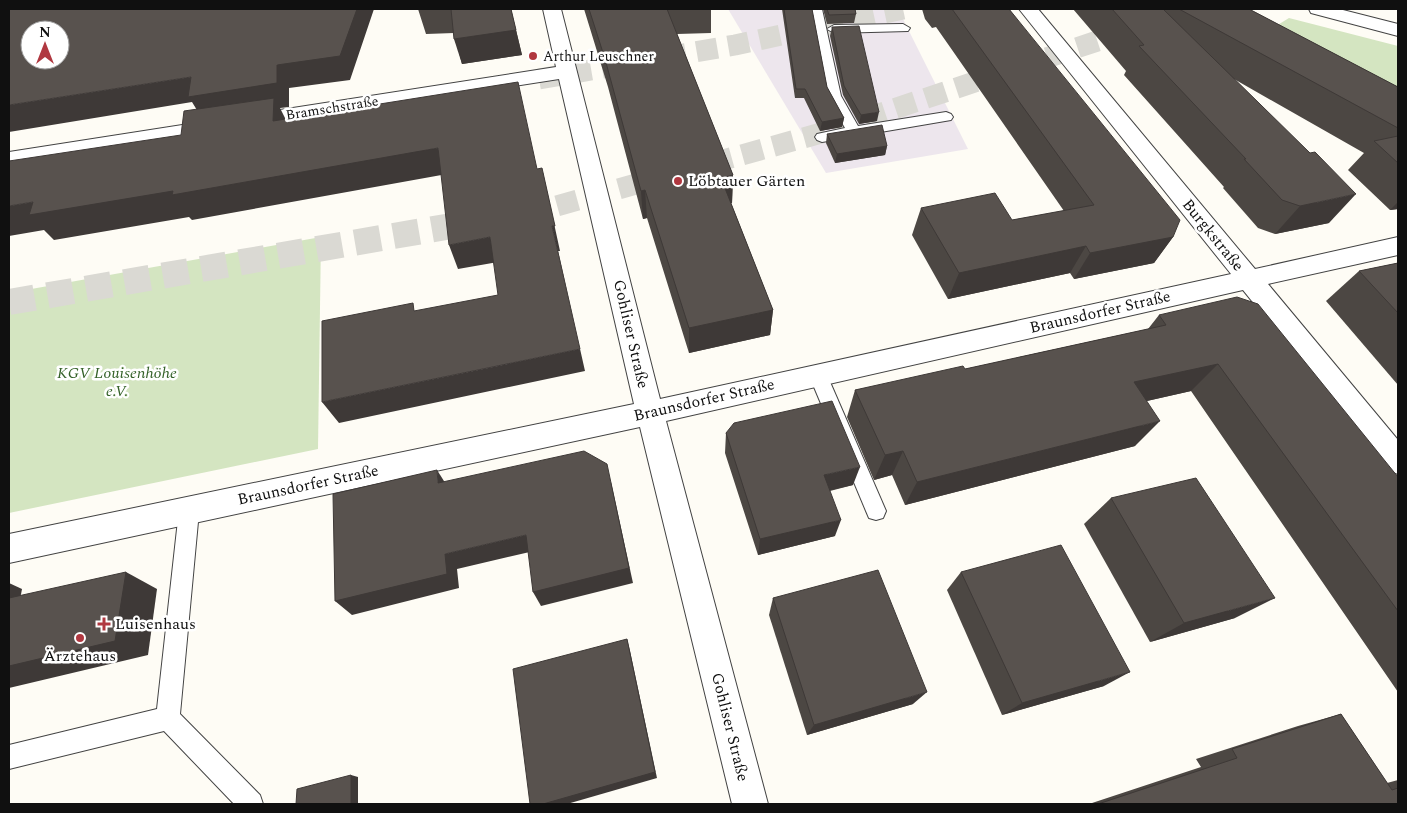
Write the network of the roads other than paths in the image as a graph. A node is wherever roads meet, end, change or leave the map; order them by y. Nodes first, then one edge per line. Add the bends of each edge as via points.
1 (552, 9) edge
2 (816, 9) edge
3 (1028, 9) edge
4 (1318, 9) edge
5 (902, 28) dead end
6 (821, 30) junction
7 (1398, 30) edge
8 (567, 72) junction
9 (946, 117) dead end
10 (854, 132) junction
11 (822, 137) dead end
12 (9, 158) edge
13 (1398, 246) edge
14 (1249, 279) junction
15 (818, 375) junction
16 (650, 413) junction
17 (1398, 461) edge
18 (189, 511) junction
19 (876, 511) dead end
20 (9, 549) edge
21 (168, 718) junction
22 (9, 757) edge
23 (251, 804) edge
24 (750, 804) edge

1 - 8 street, Gohliser Straße
2 - 6 lane
3 - 14 street, Burgkstraße
4 - 7 street
5 - 6 lane via 882,25
6 - 10 lane via 834,96
8 - 12 street, Bramschstraße
8 - 16 street, Gohliser Straße
9 - 10 lane
10 - 11 lane
13 - 14 street, Braunsdorfer Straße
14 - 15 street, Braunsdorfer Straße
14 - 17 street, Burgkstraße
15 - 16 street, Braunsdorfer Straße
15 - 19 lane
16 - 18 street, Braunsdorfer Straße
16 - 24 street, Gohliser Straße
18 - 20 street, Braunsdorfer Straße
18 - 21 lane
21 - 22 lane
21 - 23 lane

